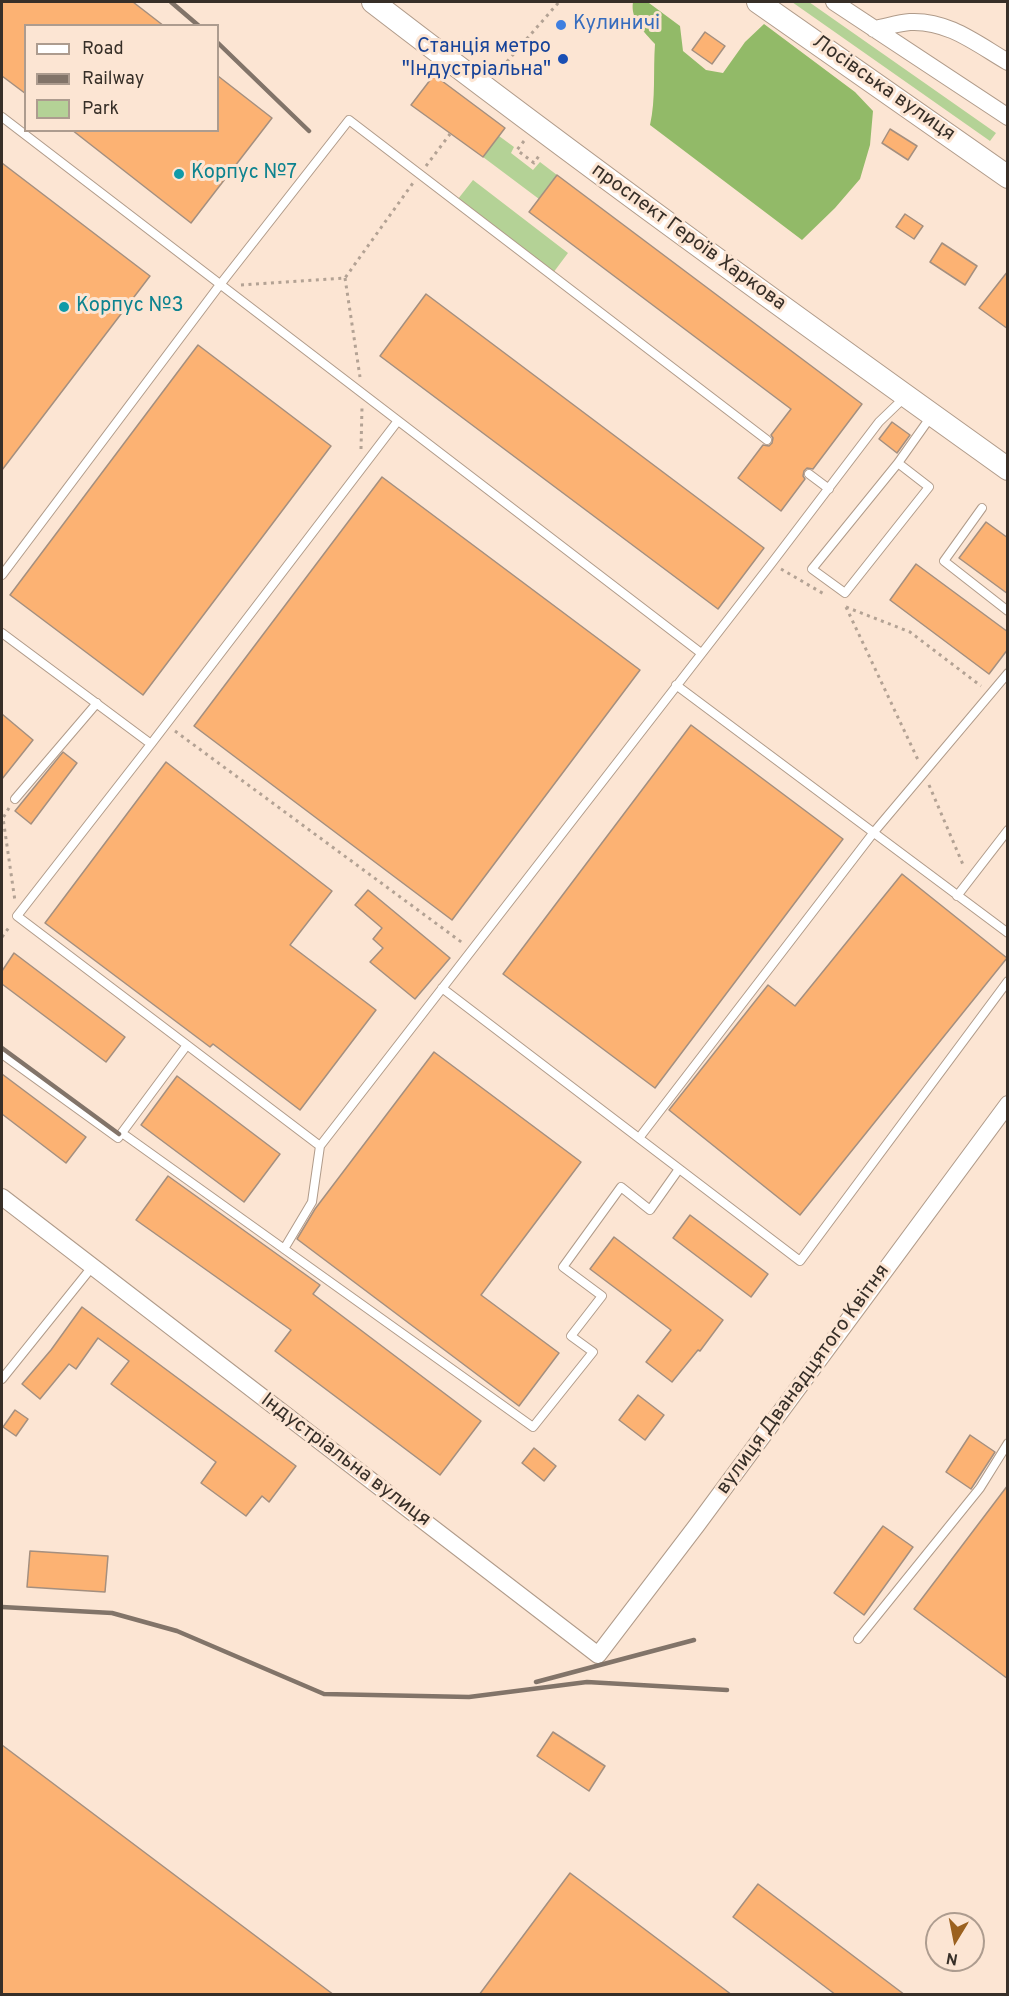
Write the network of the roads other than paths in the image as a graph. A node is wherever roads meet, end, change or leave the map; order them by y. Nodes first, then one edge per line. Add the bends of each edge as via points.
1 (373, 2) edge
2 (758, 2) edge
3 (834, 2) edge
4 (874, 30) junction
5 (1008, 62) edge
6 (2, 117) edge
7 (1008, 117) edge
8 (1006, 174) edge
9 (219, 286) junction
10 (905, 397) junction
11 (932, 415) junction
12 (397, 422) junction
13 (767, 440) dead end
14 (898, 463) junction
15 (1008, 469) edge
16 (809, 474) dead end
17 (829, 489) junction
18 (981, 508) dead end
19 (2, 575) edge
20 (1008, 611) edge
21 (2, 633) edge
22 (701, 653) junction
23 (1008, 673) edge
24 (676, 685) junction
25 (96, 703) junction
26 (151, 744) junction
27 (15, 799) road end
28 (1008, 830) edge
29 (874, 832) junction
30 (957, 896) junction
31 (1008, 933) edge
32 (1008, 981) edge
33 (442, 988) junction
34 (187, 1045) junction
35 (2, 1054) edge
36 (1008, 1104) edge
37 (122, 1133) junction
38 (639, 1138) junction
39 (320, 1146) junction
40 (680, 1169) junction
41 (2, 1197) edge
42 (284, 1249) junction
43 (93, 1267) junction
44 (2, 1379) edge
45 (1008, 1443) edge
46 (858, 1639) dead end
47 (598, 1655) joint

1 - 10 street, проспект Героїв Харкова
2 - 8 street, Лосівська вулиця
3 - 4 street
4 - 5 street via 909,22 938,24
4 - 7 street
6 - 9 lane
9 - 12 lane
9 - 13 lane via 349,120
9 - 19 lane
10 - 11 street, проспект Героїв Харкова
10 - 17 lane via 879,422
11 - 14 lane
11 - 15 street, проспект Героїв Харкова
12 - 22 lane
12 - 26 lane
14 - 14 lane via 813,569 845,593 929,487
16 - 17 lane
17 - 22 lane
18 - 20 lane via 944,561
21 - 25 lane
22 - 24 lane
23 - 29 lane
24 - 29 lane
24 - 33 lane
25 - 26 lane
25 - 27 lane
26 - 34 lane via 17,916
28 - 30 lane
29 - 30 lane
29 - 38 lane
30 - 31 lane
32 - 40 lane via 800,1261
33 - 38 lane
33 - 39 lane
34 - 37 lane
34 - 39 lane
35 - 37 lane via 118,1138
36 - 47 street, вулиця Дванадцятого Квітня
37 - 42 lane
38 - 40 lane
39 - 42 lane via 312,1202
40 - 42 lane via 650,1210 621,1187 563,1267 602,1296 571,1336 593,1352 533,1428
41 - 43 street, Індустріальна вулиця
43 - 44 lane
43 - 47 street, Індустріальна вулиця
45 - 46 lane via 980,1488

